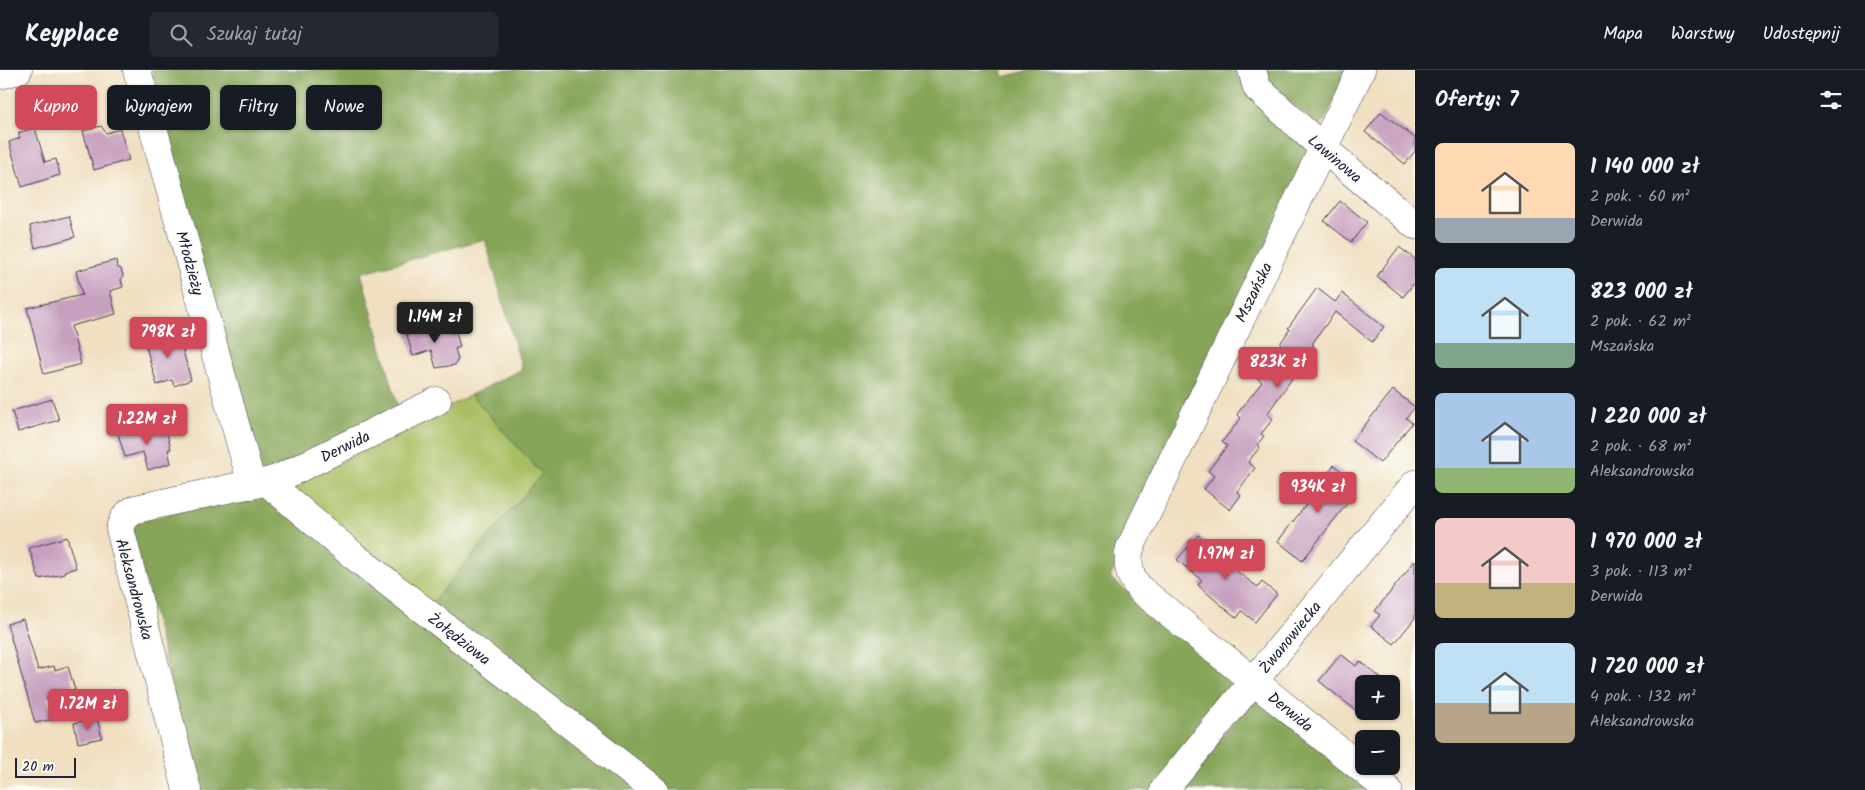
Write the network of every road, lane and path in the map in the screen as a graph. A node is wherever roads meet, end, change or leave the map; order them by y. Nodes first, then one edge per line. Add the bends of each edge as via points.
1 (18, 70) edge
2 (137, 70) edge
3 (1361, 70) edge
4 (0, 75) edge
5 (1255, 79) edge
6 (1324, 149) junction
7 (1415, 225) edge
8 (437, 402) dead end
9 (259, 484) junction
10 (1415, 484) edge
11 (1129, 571) joint
12 (1254, 682) junction
13 (187, 790) edge
14 (654, 790) edge
15 (1164, 790) edge
16 (1388, 790) edge

1 - 4 street
2 - 9 street, Młodzieży
3 - 6 street, Mszańska
5 - 6 street, Lawinowa
6 - 7 street, Lawinowa
6 - 11 street, Mszańska via 1130,548 1127,559
8 - 9 street, Derwida via 299,469
9 - 13 street, Aleksandrowska via 136,509 129,512 120,529
9 - 14 street, Żołędziowa
10 - 12 street, Żwanowiecka
11 - 12 street, Derwida via 1141,590
12 - 15 street, Żwanowiecka
12 - 16 street, Derwida

